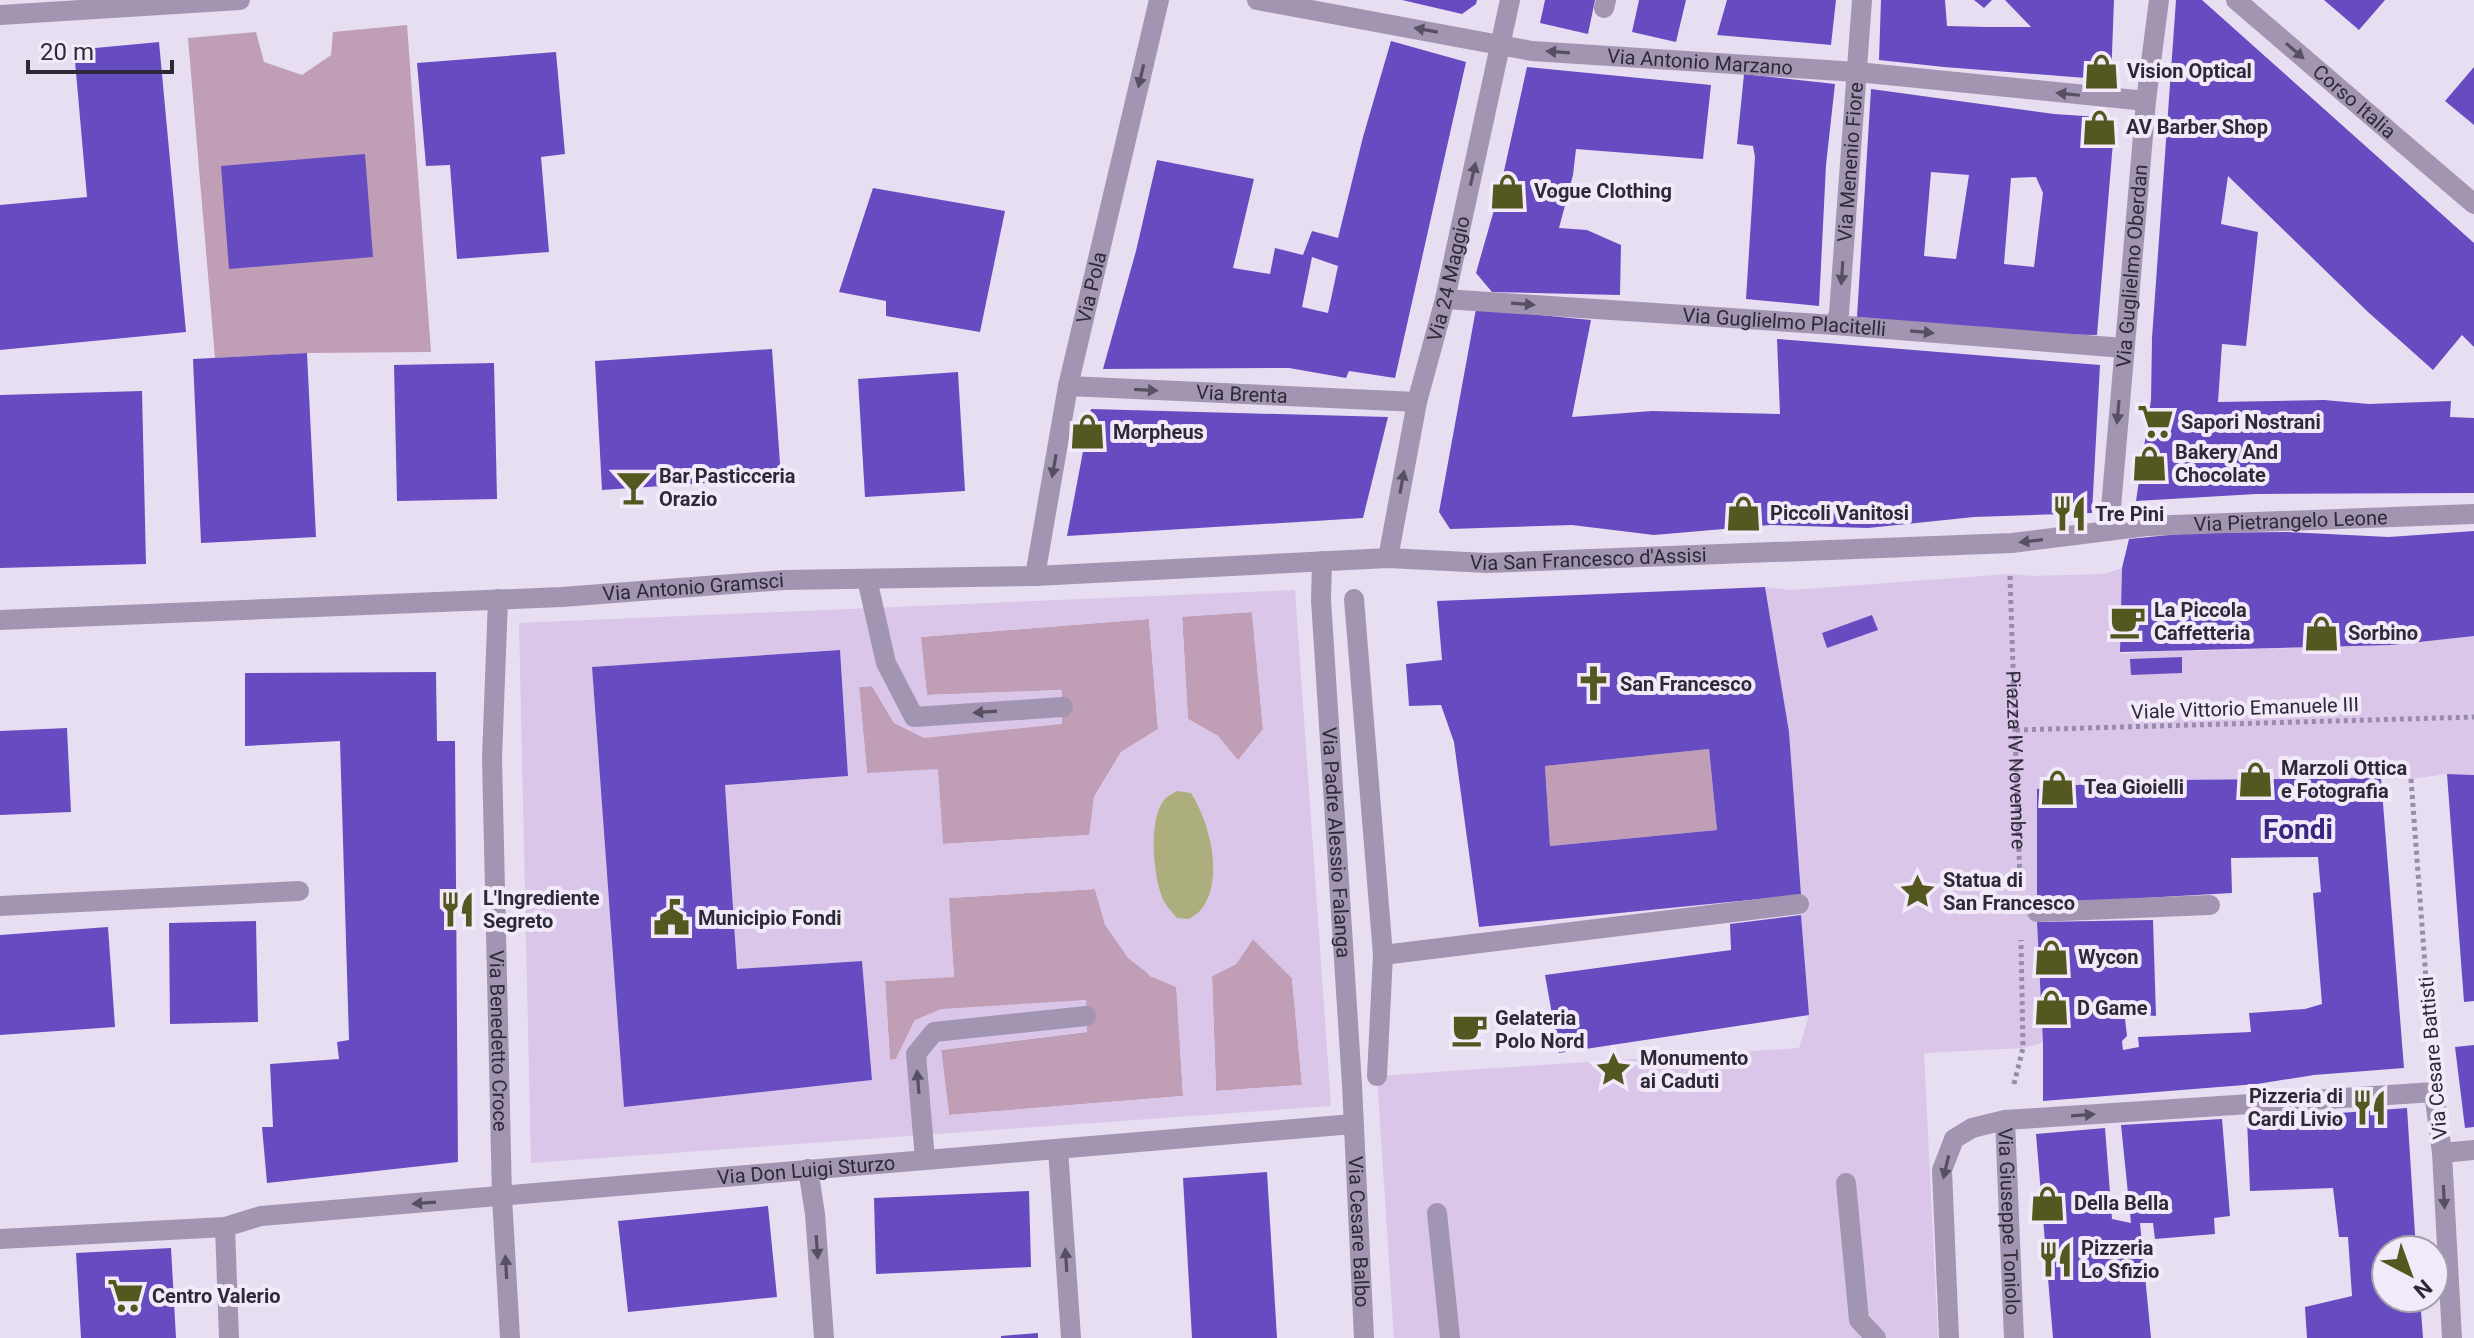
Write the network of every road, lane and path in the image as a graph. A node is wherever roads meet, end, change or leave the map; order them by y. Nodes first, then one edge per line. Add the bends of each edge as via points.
1 (240, 0) edge
2 (1159, 0) edge
3 (1257, 0) edge
4 (1510, 0) edge
5 (1862, 0) edge
6 (2159, 0) edge
7 (2236, 0) edge
8 (0, 15) edge
9 (1502, 44) junction
10 (1857, 72) junction
11 (2146, 101) junction
12 (2474, 204) edge
13 (1445, 299) junction
14 (1835, 325) junction
15 (2124, 348) junction
16 (1068, 386) junction
17 (1417, 402) junction
18 (2474, 514) edge
19 (2109, 531) junction
20 (2012, 543) junction
21 (1388, 558) junction
22 (1322, 561) junction
23 (1035, 576) junction
24 (867, 579) junction
25 (498, 599) junction
26 (1354, 599) dead end
27 (0, 620) edge
28 (1063, 707) dead end
29 (2474, 717) edge
30 (2016, 730) junction
31 (2411, 779) dead end
32 (2020, 889) dead end
33 (299, 891) dead end
34 (1799, 904) dead end
35 (2210, 905) dead end
36 (0, 906) edge
37 (2037, 912) dead end
38 (2021, 937) dead end
39 (1383, 955) junction
40 (1086, 1016) dead end
41 (1377, 1076) dead end
42 (2434, 1092) junction
43 (2005, 1120) junction
44 (1353, 1124) junction
45 (1058, 1149) junction
46 (2474, 1150) edge
47 (2442, 1153) junction
48 (925, 1159) junction
49 (808, 1169) junction
50 (1846, 1183) dead end
51 (502, 1197) junction
52 (1437, 1213) dead end
53 (225, 1227) junction
54 (0, 1239) edge
55 (229, 1338) edge
56 (510, 1338) edge
57 (824, 1338) edge
58 (1071, 1338) edge
59 (1364, 1338) edge
60 (1450, 1338) edge
61 (1876, 1338) edge
62 (1949, 1338) edge
63 (2014, 1338) edge
64 (2452, 1338) edge

1 - 8 street
2 -> 16 street, Via Pola
9 -> 3 street, Via Antonio Marzano
4 - 9 street, Via 24 Maggio
5 - 10 street, Via Menenio Fiore
6 - 11 street, Via Guglielmo Oberdan
7 -> 12 street, Corso Italia
10 -> 9 street, Via Antonio Marzano via 1532,51
13 -> 9 street, Via 24 Maggio
11 -> 10 street, Via Antonio Marzano
10 -> 14 street, Via Menenio Fiore
11 - 15 street, Via Guglielmo Oberdan
13 -> 14 street, Via Guglielmo Placitelli
13 - 17 street, Via 24 Maggio
14 -> 15 street, Via Guglielmo Placitelli
15 -> 19 street, Via Guglielmo Oberdan
16 -> 17 street, Via Brenta
16 -> 23 street, Via Pola
21 -> 17 street, Via 24 Maggio
18 - 19 street, Via Pietrangelo Leone
19 -> 20 street
20 - 21 street, Via San Francesco d'Assisi via 1487,563
20 - 30 path, Piazza IV Novembre
21 - 22 street, Via Antonio Gramsci
22 - 23 street, Via Antonio Gramsci
22 - 44 street, Via Padre Alessio Falanga
23 - 24 street, Via Antonio Gramsci
24 - 25 street, Via Antonio Gramsci
28 -> 24 street via 914,717 886,663
25 - 27 street, Via Antonio Gramsci
25 - 51 street, Via Benedetto Croce via 492,758
26 - 39 street
29 - 30 path, Viale Vittorio Emanuele III
30 - 32 path, Piazza IV Novembre
31 - 42 path, Via Cesare Battisti
33 - 36 street
34 - 39 street
35 - 37 street
38 - 43 path via 2023,1048
39 - 41 street
48 -> 40 street via 916,1054 934,1032
43 -> 42 street
42 - 47 street, Via Cesare Battisti
43 -> 62 street, Via Giuseppe Toniolo via 1972,1128 1954,1139 1942,1170
43 - 63 street, Via Giuseppe Toniolo
44 - 45 street, Via Don Luigi Sturzo
44 - 59 street, Via Cesare Balbo
45 - 48 street, Via Don Luigi Sturzo
58 -> 45 street
46 - 47 street
47 -> 64 street, Via Cesare Battisti
48 - 49 street, Via Don Luigi Sturzo
49 - 51 street, Via Don Luigi Sturzo
49 -> 57 street
50 - 61 street via 1859,1320
51 -> 53 street, Via Don Luigi Sturzo via 261,1216
56 -> 51 street, Via Benedetto Croce
52 - 60 street
53 - 54 street, Via Don Luigi Sturzo
53 - 55 street

